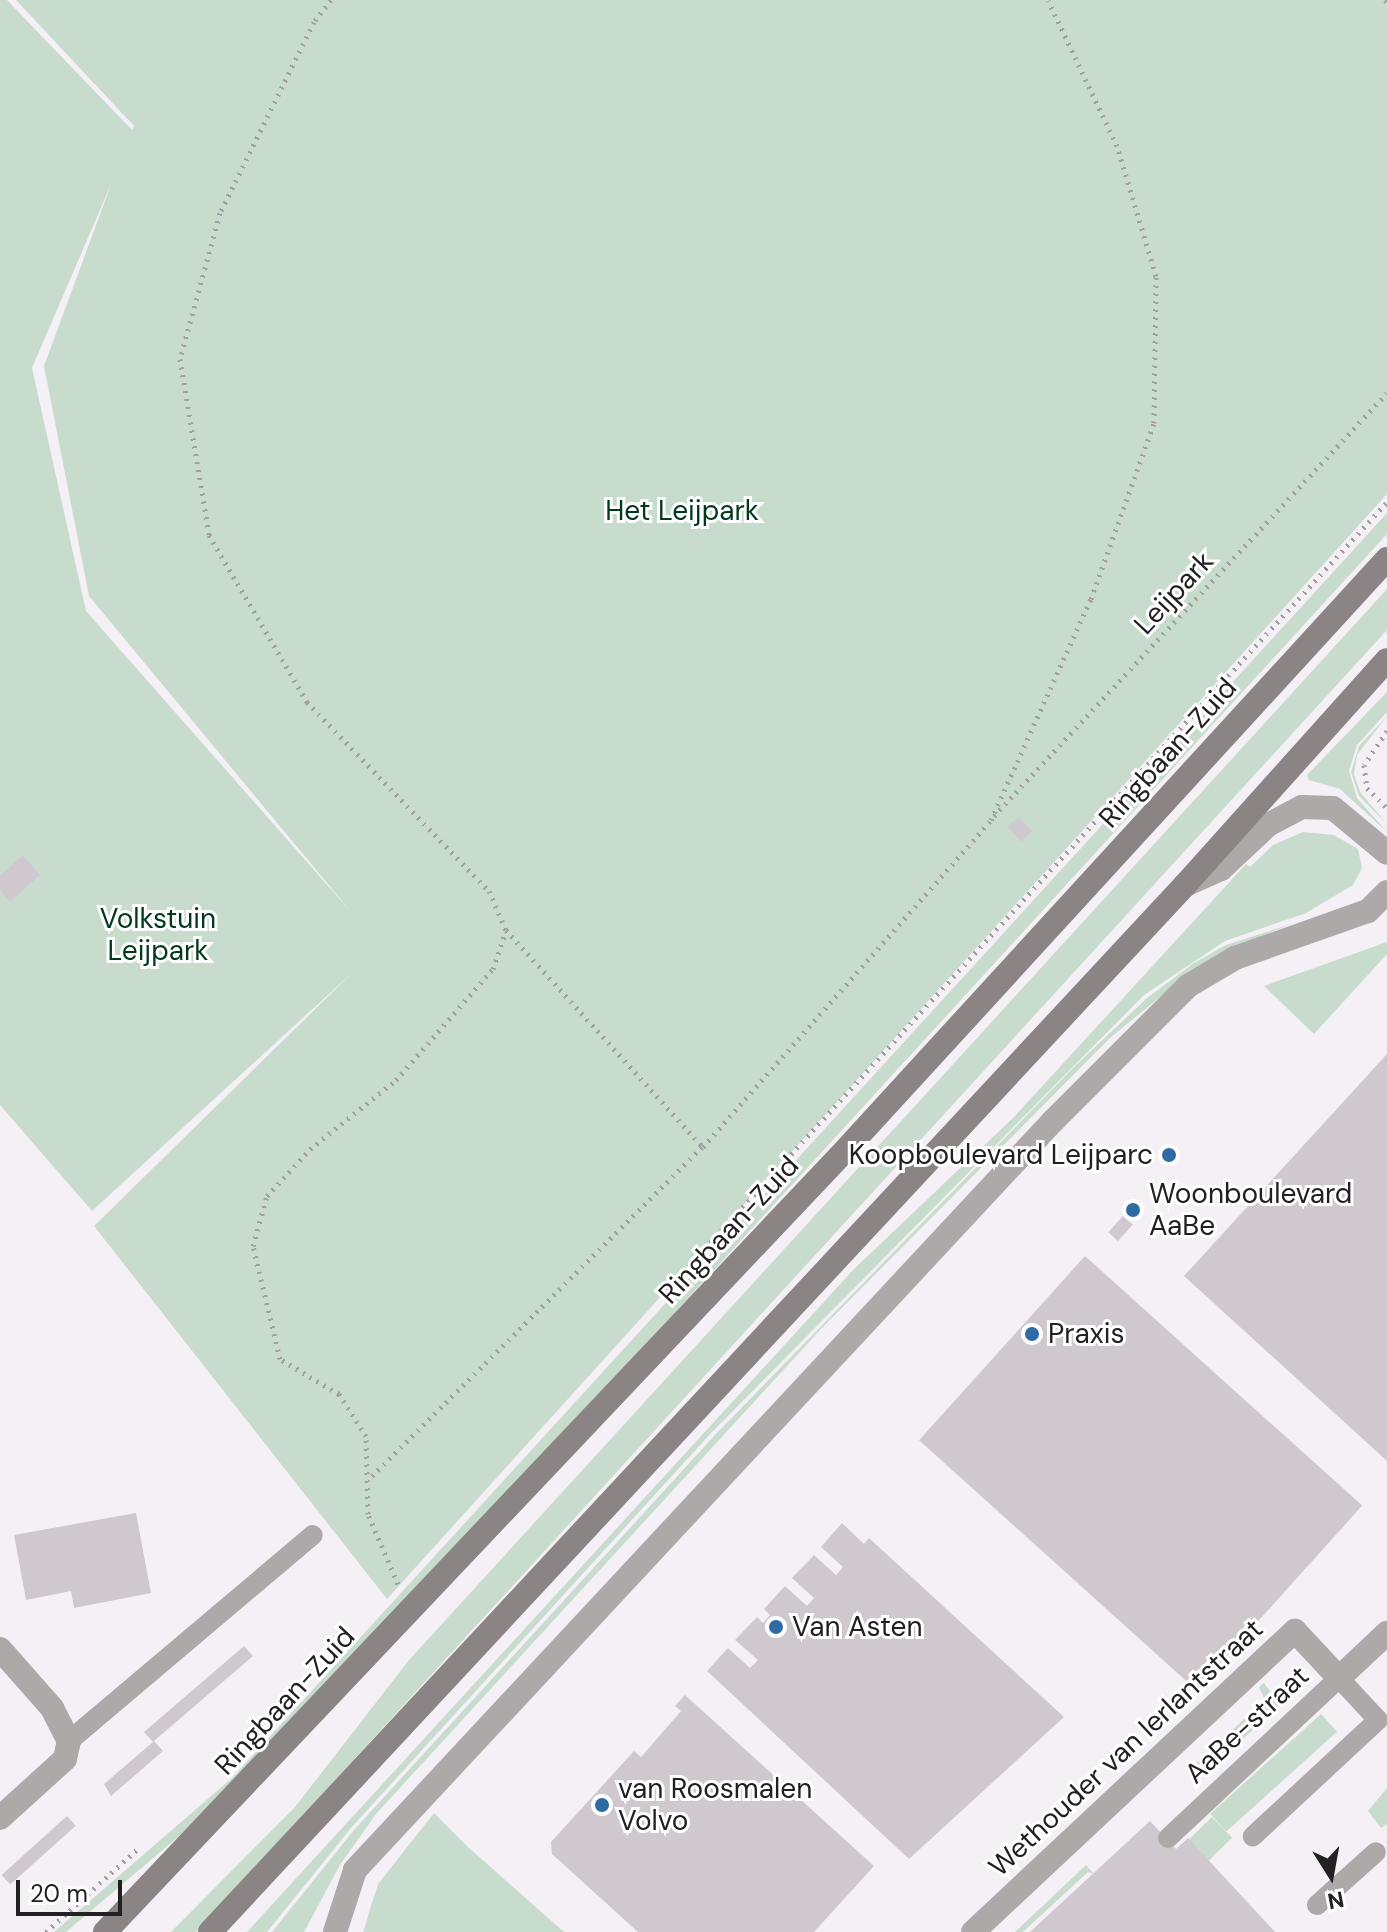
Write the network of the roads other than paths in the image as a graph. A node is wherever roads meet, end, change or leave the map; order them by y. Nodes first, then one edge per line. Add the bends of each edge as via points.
1 (1387, 559) edge
2 (1387, 660) edge
3 (1387, 853) edge
4 (1185, 885) junction
5 (1387, 892) edge
6 (313, 1535) dead end
7 (1387, 1633) edge
8 (0, 1649) edge
9 (1339, 1678) junction
10 (69, 1741) junction
11 (0, 1818) edge
12 (1253, 1836) dead end
13 (1168, 1838) dead end
14 (1376, 1852) dead end
15 (1317, 1905) dead end
16 (105, 1932) edge
17 (210, 1932) edge
18 (335, 1932) edge
19 (973, 1932) edge

1 - 16 main road, Ringbaan-Zuid via 828,1169
2 - 4 main road
3 - 4 street via 1333,808 1302,807 1268,825 1221,869
4 - 17 main road
5 - 18 street via 1368,911 1235,958 1188,986 1053,1121 355,1870
6 - 10 lane
7 - 9 street
8 - 10 street via 52,1708
9 - 12 lane, AaBe-straat via 1378,1720
9 - 13 lane, AaBe-straat
9 - 19 street, Wethouder van Ierlantstraat via 1295,1631
10 - 11 street via 65,1759
14 - 15 lane

